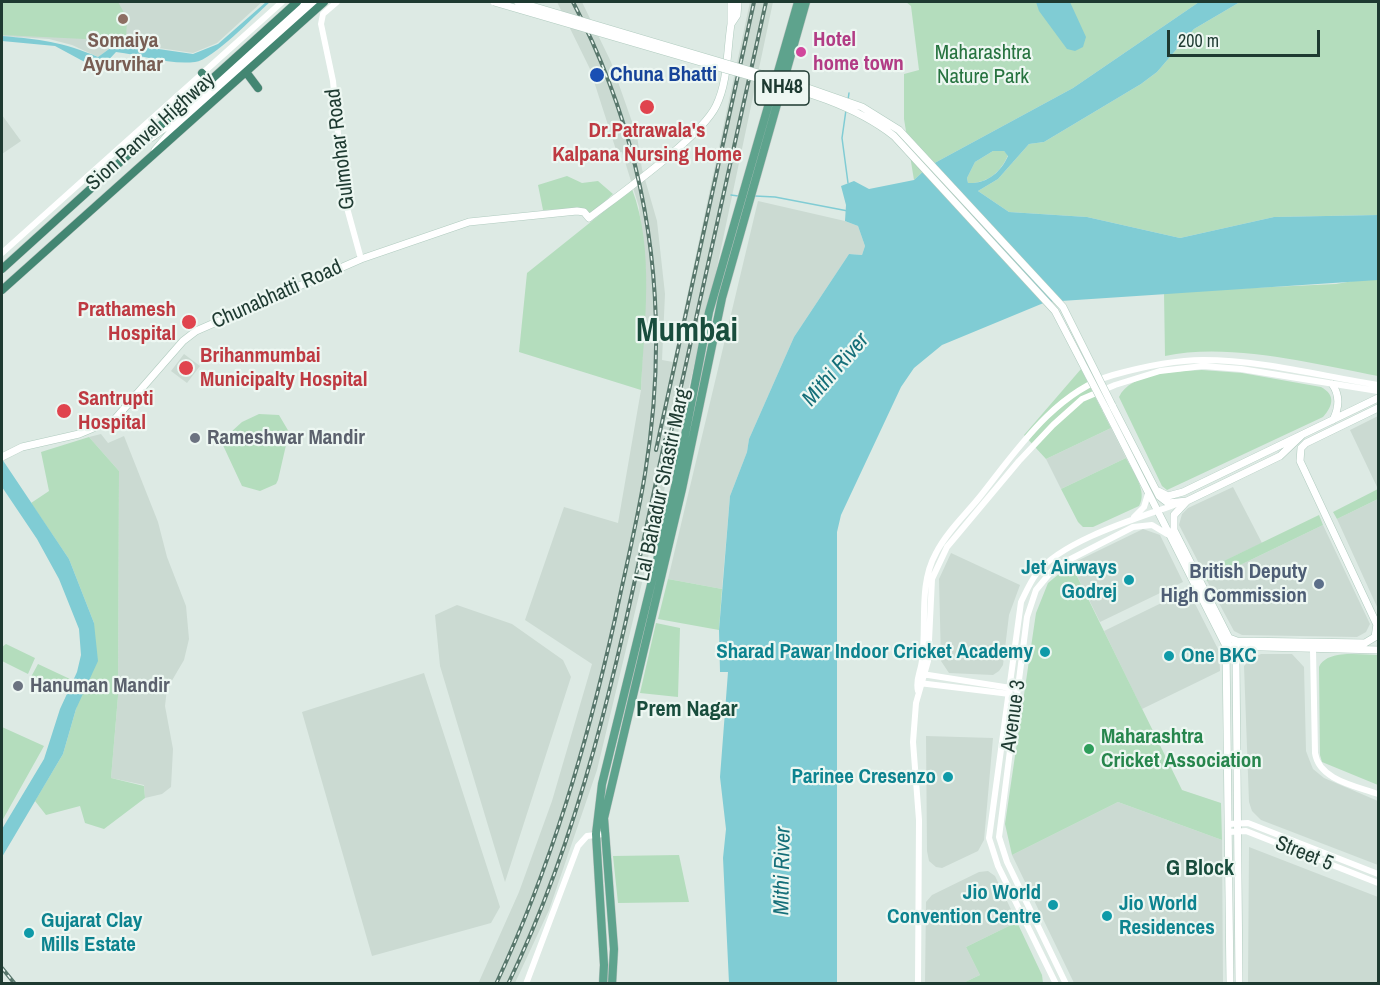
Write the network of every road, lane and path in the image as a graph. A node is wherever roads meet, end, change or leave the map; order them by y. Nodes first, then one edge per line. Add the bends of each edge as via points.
1 (282, 2) edge
2 (297, 2) edge
3 (306, 2) edge
4 (316, 2) edge
5 (324, 2) edge
6 (337, 2) edge
7 (494, 2) edge
8 (518, 2) edge
9 (731, 2) edge
10 (738, 2) edge
11 (798, 2) edge
12 (806, 2) edge
13 (731, 24) junction
14 (246, 72) junction
15 (202, 73) junction
16 (225, 78) junction
17 (209, 80) junction
18 (258, 88) dead end
19 (760, 147) junction
20 (132, 151) junction
21 (143, 163) junction
22 (2, 253) edge
23 (730, 255) junction
24 (361, 259) junction
25 (2, 269) edge
26 (2, 290) edge
27 (707, 365) junction
28 (697, 372) junction
29 (1111, 375) junction
30 (1332, 384) junction
31 (1115, 385) junction
32 (1378, 385) edge
33 (1378, 391) edge
34 (1378, 398) edge
35 (1109, 407) junction
36 (1378, 408) edge
37 (1334, 420) junction
38 (1302, 435) junction
39 (3, 456) edge
40 (1280, 456) junction
41 (1300, 461) junction
42 (679, 488) junction
43 (1156, 490) junction
44 (1148, 494) junction
45 (1187, 501) junction
46 (1177, 504) junction
47 (1156, 511) junction
48 (1132, 519) junction
49 (1167, 534) junction
50 (1017, 623) junction
51 (1026, 624) junction
52 (1378, 626) edge
53 (1228, 638) junction
54 (1226, 646) junction
55 (1244, 647) junction
56 (1313, 650) junction
57 (1378, 650) edge
58 (922, 674) junction
59 (919, 683) junction
60 (1008, 691) junction
61 (1017, 692) junction
62 (1378, 794) edge
63 (1238, 823) junction
64 (1228, 824) junction
65 (1238, 831) junction
66 (1228, 832) junction
67 (600, 834) junction
68 (1378, 874) edge
69 (1378, 883) edge
70 (526, 984) edge
71 (603, 984) edge
72 (612, 984) edge
73 (918, 984) edge
74 (1056, 984) edge
75 (1066, 984) edge
76 (1230, 984) edge
77 (1239, 984) edge

1 - 15 street
2 - 17 highway, Sion Panvel Highway
3 - 16 main road
4 - 16 main road
5 - 14 highway, Sion Panvel Highway
6 - 24 street, Gulmohar Road via 323,14 324,39 333,81 344,197
7 - 35 main road, bridge via 800,92 878,124 902,144 1055,310
8 - 35 main road, bridge via 802,86 882,117 899,130 1062,307
9 - 13 main road
10 - 13 main road
11 - 19 main road, Lal Bahadur Shastri Marg / NH48
12 - 19 main road, Lal Bahadur Shastri Marg / NH48
13 - 24 main road, Chunabhatti Road via 720,96 708,119 589,218 577,211 469,222
14 - 18 highway
14 - 21 highway, Sion Panvel Highway
15 - 17 highway
15 - 22 street
16 - 20 main road via 169,126
16 - 21 main road
17 - 20 highway, Sion Panvel Highway
19 - 23 main road, Lal Bahadur Shastri Marg / NH48
20 - 25 highway, Sion Panvel Highway
21 - 26 highway, Sion Panvel Highway
23 - 27 main road, Lal Bahadur Shastri Marg
23 - 28 main road, Lal Bahadur Shastri Marg
24 - 39 main road, Chunabhatti Road via 196,331 115,418 79,434 22,447
27 - 28 main road
27 - 42 main road, Lal Bahadur Shastri Marg
28 - 42 main road, Lal Bahadur Shastri Marg
29 - 31 street
29 - 32 street via 1204,360
29 - 58 street via 1079,391 1049,415 935,553 927,577
30 - 31 street via 1203,366 1160,371
30 - 33 street
30 - 37 main road via 1338,406
31 - 58 street via 1082,399 1053,425 940,558 932,579
34 - 37 main road
35 - 43 main road
35 - 44 main road
36 - 41 main road via 1306,443 1301,448
37 - 38 main road
38 - 40 main road
38 - 43 main road via 1183,492 1168,496
40 - 41 main road via 1294,456
40 - 45 main road
41 - 52 main road
42 - 67 main road, Lal Bahadur Shastri Marg via 602,783
43 - 46 main road via 1163,500
44 - 47 main road
44 - 48 street via 1144,507
45 - 46 main road
45 - 53 main road via 1174,515 1174,530
46 - 47 street, Avenue 3
47 - 48 street, Avenue 3
47 - 49 main road
48 - 50 street, Avenue 3 via 1050,560 1028,586
49 - 51 street, Avenue 3 via 1152,525 1133,527 1055,567 1036,590
49 - 54 main road
50 - 51 street
50 - 60 street, Avenue 3
51 - 61 street, Avenue 3
52 - 53 main road via 1375,637 1365,643
53 - 54 main road
54 - 55 main road
54 - 64 main road
55 - 56 main road
55 - 63 main road via 1236,661
56 - 57 main road
56 - 62 street via 1318,765 1327,774
58 - 59 street
58 - 60 street
59 - 60 street
59 - 73 street via 913,742 919,820
60 - 61 street
60 - 74 street, Avenue 3 via 989,838 998,866
61 - 75 street, Avenue 3 via 999,837 1007,862
63 - 64 street
63 - 65 main road
63 - 68 street, Street 5 via 1248,823
64 - 66 main road
65 - 66 street, Street 5
65 - 69 street, Street 5
65 - 77 main road
66 - 76 main road
67 - 70 street via 583,837 578,846
67 - 71 main road, Lal Bahadur Shastri Marg
67 - 72 main road, Lal Bahadur Shastri Marg via 614,949

